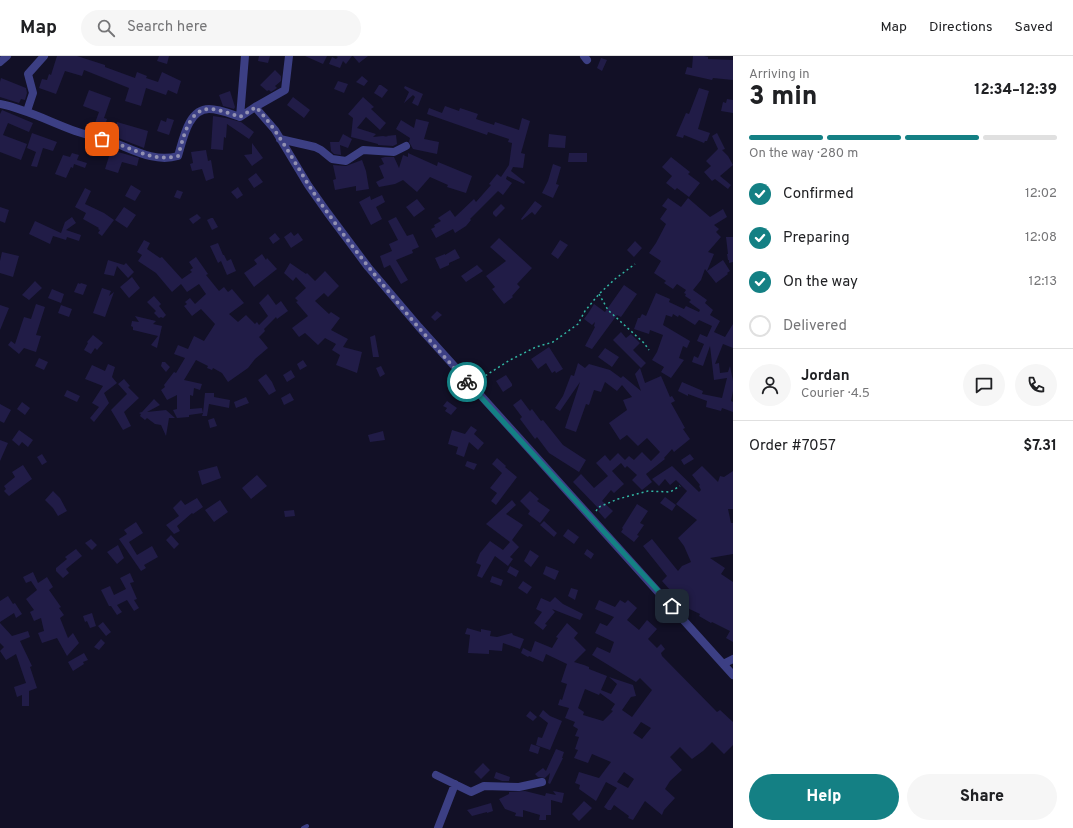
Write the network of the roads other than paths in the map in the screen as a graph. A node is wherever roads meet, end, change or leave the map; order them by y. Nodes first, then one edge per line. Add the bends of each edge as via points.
1 (7, 56) edge
2 (44, 56) edge
3 (245, 56) edge
4 (288, 56) edge
5 (0, 62) edge
6 (0, 104) edge
7 (256, 107) junction
8 (27, 111) junction
9 (240, 117) junction
10 (280, 139) junction
11 (406, 146) dead end
12 (733, 660) edge
13 (723, 664) junction
14 (733, 675) edge
15 (436, 775) dead end
16 (542, 782) dead end
17 (456, 784) junction
18 (438, 828) edge

1 - 5 street
2 - 8 street via 28,74 33,92
3 - 9 street
4 - 7 street via 285,90
6 - 8 street
7 - 9 street
7 - 10 street
8 - 9 street via 75,131 110,140 149,156 167,159 178,156 196,113 211,109
10 - 11 street via 314,147 332,159 346,162 363,150 394,152
10 - 13 street via 308,185 344,235 418,327
12 - 13 street
13 - 14 street
15 - 17 street
16 - 17 street via 519,787 484,786 471,792
17 - 18 street

